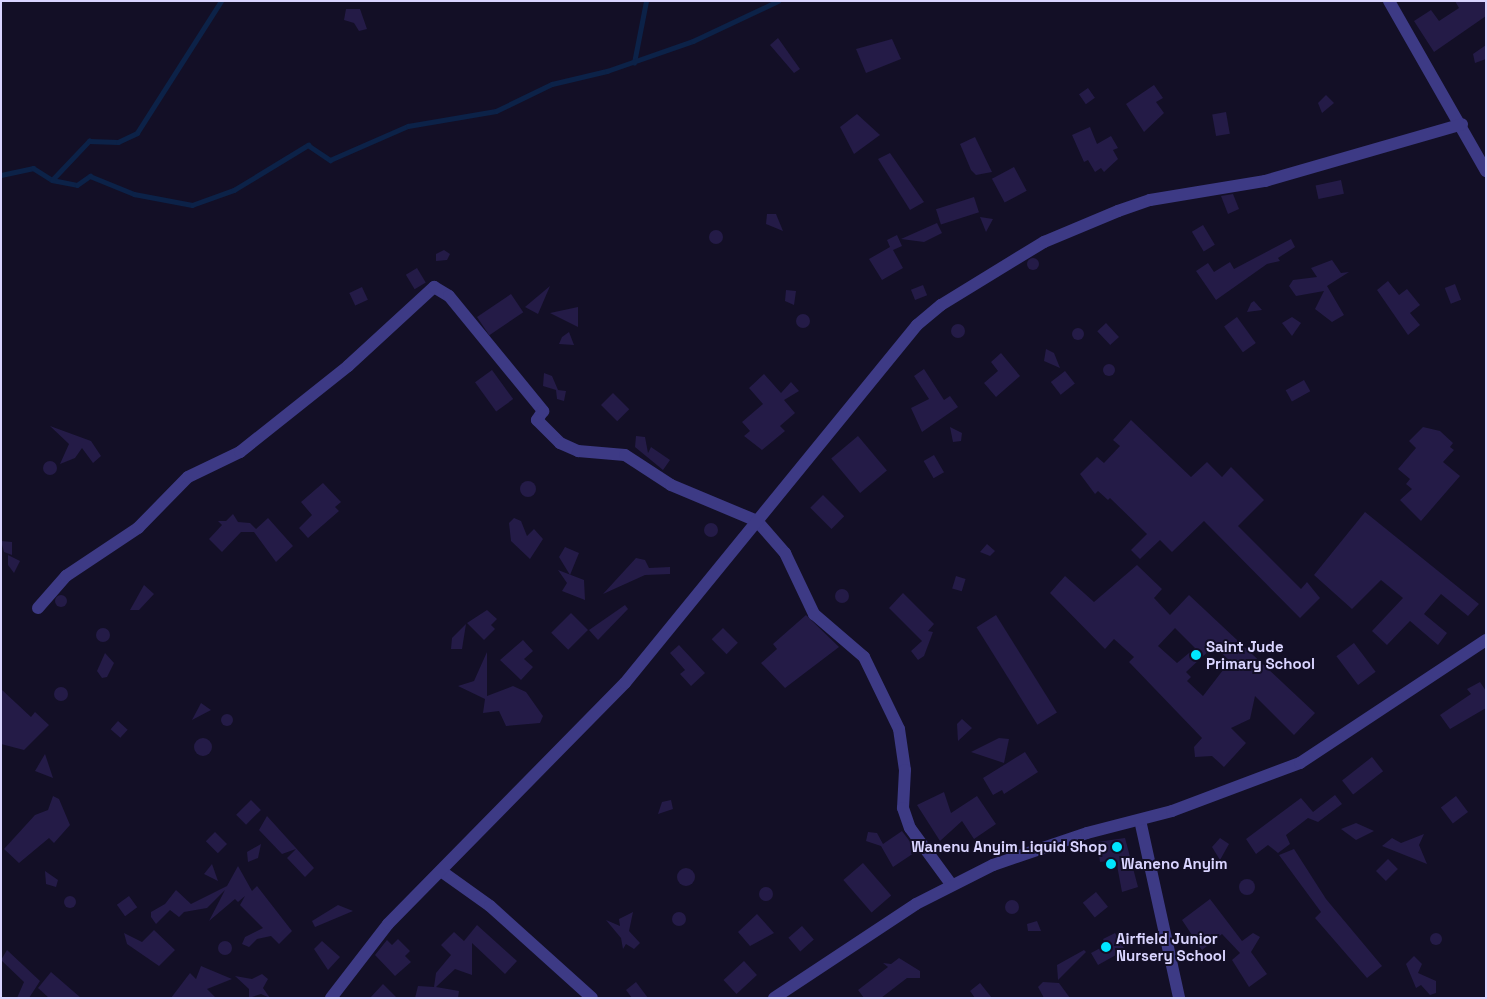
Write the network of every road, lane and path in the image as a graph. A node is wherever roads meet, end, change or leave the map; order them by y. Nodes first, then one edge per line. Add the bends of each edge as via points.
1 (1389, 1) edge
2 (1462, 124) junction
3 (1486, 171) edge
4 (757, 521) junction
5 (38, 608) dead end
6 (1486, 640) edge
7 (1140, 820) junction
8 (441, 871) junction
9 (951, 884) junction
10 (331, 998) edge
11 (592, 998) edge
12 (774, 998) edge
13 (1179, 998) edge

1 - 2 street
2 - 3 street
2 - 4 street via 1265,181 1150,200 1044,242 941,305 917,325
4 - 5 street via 671,485 625,455 578,450 560,443 538,420 543,411 449,296 434,287 348,366 240,452 188,477 138,528 66,576
4 - 8 street via 625,683
4 - 9 street via 785,553 814,614 861,652 899,729 905,770 903,808 910,828
6 - 7 street via 1300,763
7 - 9 street via 1043,846
7 - 13 street
8 - 10 street via 388,924
8 - 11 street via 490,906
9 - 12 street

